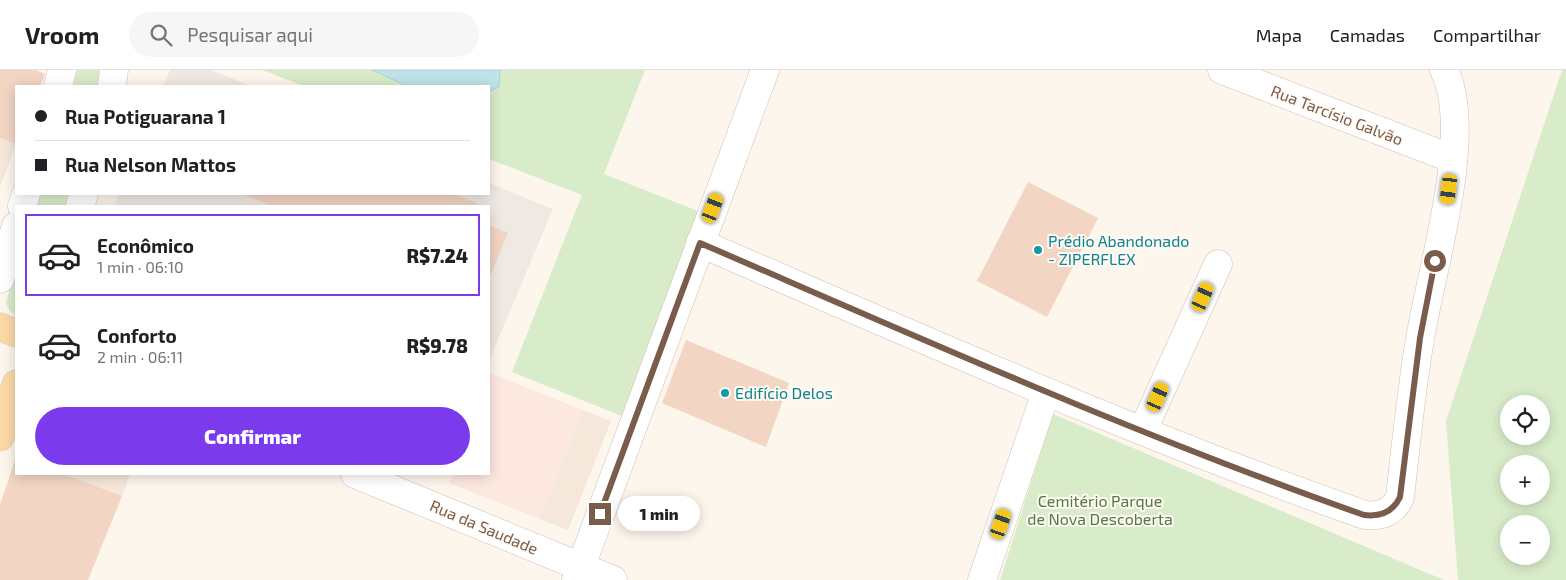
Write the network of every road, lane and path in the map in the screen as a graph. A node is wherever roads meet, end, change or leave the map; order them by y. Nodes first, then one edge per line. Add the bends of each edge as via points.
1 (62, 70) edge
2 (114, 70) edge
3 (765, 70) edge
4 (1222, 70) edge
5 (1444, 70) edge
6 (58, 85) edge
7 (112, 85) edge
8 (1452, 159) junction
9 (15, 229) edge
10 (700, 243) junction
11 (1218, 264) dead end
12 (0, 279) edge
13 (0, 327) edge
14 (15, 333) edge
15 (15, 387) edge
16 (1046, 392) junction
17 (1143, 430) junction
18 (0, 437) edge
19 (357, 475) edge
20 (578, 574) edge
21 (613, 580) edge
22 (982, 580) edge

1 - 6 street
2 - 7 street
3 - 10 street
4 - 8 street, Rua Tarcísio Galvão
5 - 8 street via 1453,98 1455,129
8 - 17 street via 1447,203 1420,338 1400,497 1393,508 1374,516 1356,512
9 - 12 street
10 - 16 street
10 - 20 street
11 - 17 street
13 - 14 main road
15 - 18 main road
16 - 17 street
16 - 22 street
19 - 20 street, Rua da Saudade
20 - 21 street, Rua da Saudade

